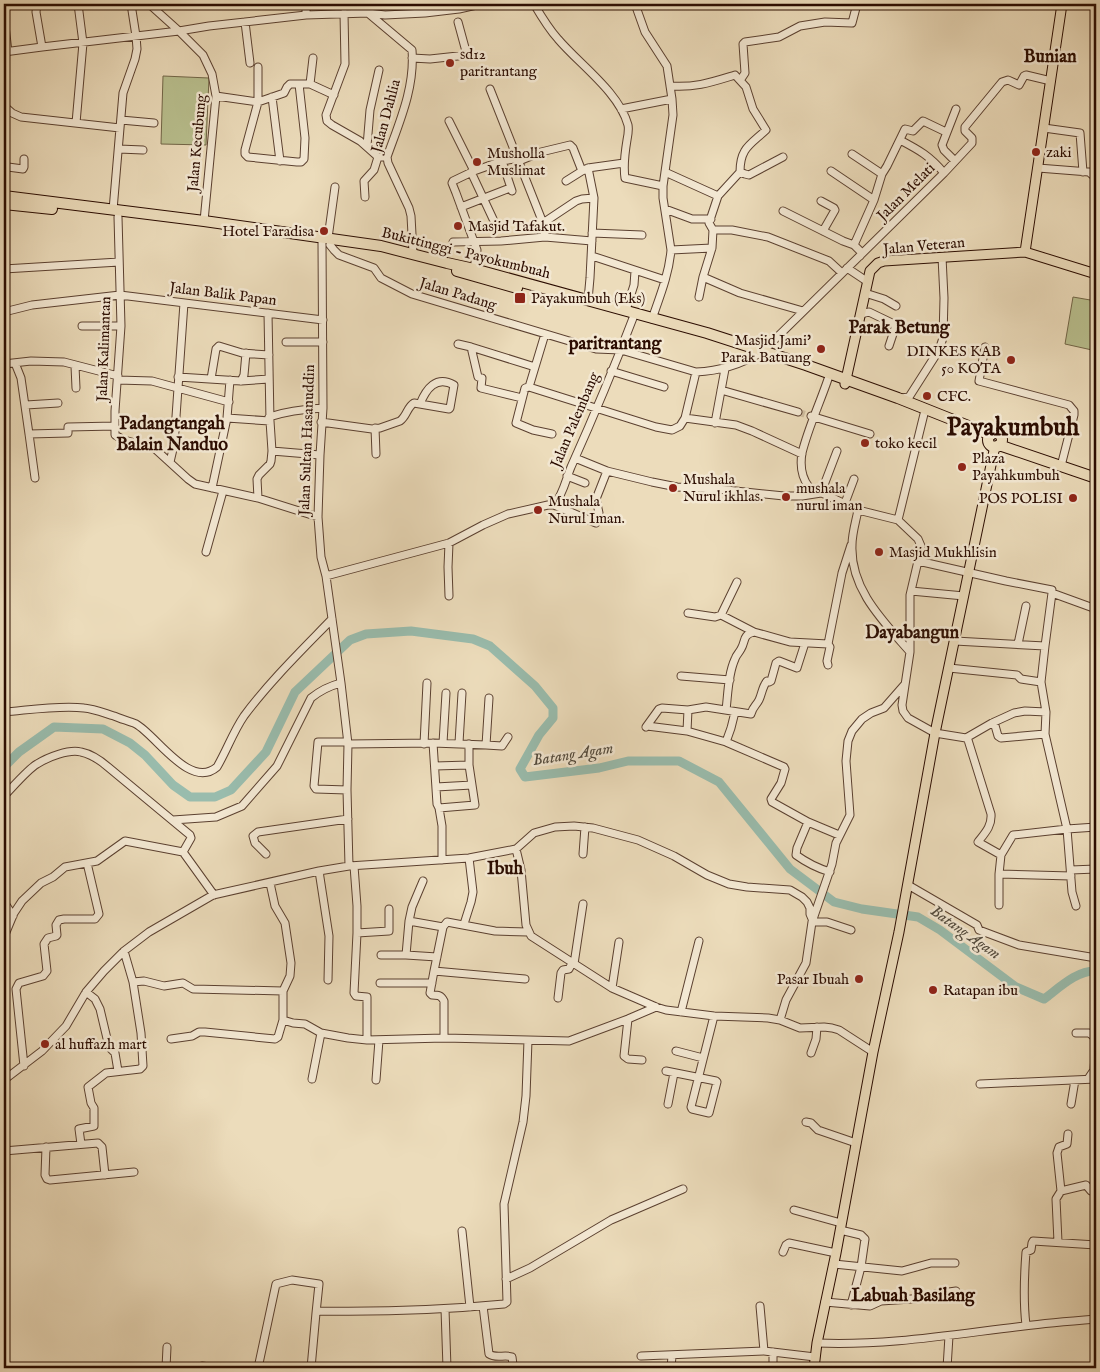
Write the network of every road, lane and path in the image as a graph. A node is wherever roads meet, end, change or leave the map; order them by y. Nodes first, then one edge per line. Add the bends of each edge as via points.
1 (37, 4) edge
2 (78, 4) edge
3 (131, 4) edge
4 (149, 4) edge
5 (306, 4) edge
6 (366, 4) edge
7 (482, 4) edge
8 (534, 4) edge
9 (635, 4) edge
10 (857, 4) edge
11 (1062, 4) edge
12 (344, 13) junction
13 (368, 13) junction
14 (306, 15) junction
15 (4, 17) edge
16 (245, 22) junction
17 (458, 22) dead end
18 (179, 31) junction
19 (136, 36) junction
20 (83, 43) junction
21 (42, 47) junction
22 (6, 52) edge
23 (313, 58) dead end
24 (412, 58) junction
25 (250, 63) dead end
26 (258, 66) dead end
27 (379, 70) dead end
28 (741, 79) junction
29 (1051, 81) junction
30 (299, 84) junction
31 (310, 84) junction
32 (670, 86) junction
33 (490, 89) dead end
34 (216, 96) junction
35 (334, 96) junction
36 (272, 97) junction
37 (672, 99) junction
38 (258, 102) junction
39 (4, 106) edge
40 (622, 109) junction
41 (956, 109) dead end
42 (449, 121) dead end
43 (76, 123) junction
44 (154, 123) dead end
45 (121, 124) junction
46 (1044, 128) junction
47 (946, 132) junction
48 (900, 140) junction
49 (367, 146) junction
50 (119, 149) junction
51 (143, 150) dead end
52 (852, 154) dead end
53 (378, 157) junction
54 (387, 157) junction
55 (784, 157) dead end
56 (24, 158) dead end
57 (280, 160) junction
58 (502, 161) junction
59 (519, 161) junction
60 (955, 161) junction
61 (624, 163) junction
62 (1038, 168) junction
63 (585, 169) junction
64 (472, 171) junction
65 (831, 171) dead end
66 (665, 172) junction
67 (740, 172) junction
68 (1082, 172) junction
69 (944, 173) junction
70 (882, 174) junction
71 (1096, 178) edge
72 (566, 181) dead end
73 (663, 186) junction
74 (335, 187) dead end
75 (4, 196) edge
76 (718, 196) junction
77 (365, 197) dead end
78 (484, 198) junction
79 (594, 198) junction
80 (874, 200) junction
81 (820, 201) dead end
82 (4, 204) edge
83 (461, 207) junction
84 (665, 209) junction
85 (783, 210) dead end
86 (116, 214) junction
87 (165, 219) junction
88 (493, 219) dead end
89 (711, 219) junction
90 (204, 221) junction
91 (543, 223) junction
92 (713, 230) junction
93 (823, 231) junction
94 (642, 234) dead end
95 (545, 237) junction
96 (592, 237) junction
97 (327, 242) junction
98 (453, 242) dead end
99 (473, 242) junction
100 (854, 245) junction
101 (712, 248) junction
102 (671, 250) junction
103 (1025, 252) junction
104 (413, 253) junction
105 (592, 256) junction
106 (942, 257) junction
107 (859, 258) junction
108 (119, 262) junction
109 (474, 269) junction
110 (4, 270) edge
111 (845, 270) junction
112 (635, 271) junction
113 (1096, 274) edge
114 (703, 277) junction
115 (665, 280) junction
116 (868, 282) junction
117 (865, 293) junction
118 (120, 295) junction
119 (699, 297) dead end
120 (569, 299) junction
121 (588, 300) junction
122 (184, 304) junction
123 (896, 306) dead end
124 (803, 311) junction
125 (4, 312) edge
126 (268, 313) junction
127 (630, 314) junction
128 (860, 314) junction
129 (652, 318) junction
130 (322, 320) junction
131 (82, 326) dead end
132 (121, 326) junction
133 (545, 334) junction
134 (286, 342) dead end
135 (322, 342) junction
136 (458, 344) dead end
137 (889, 346) dead end
138 (470, 347) junction
139 (985, 347) dead end
140 (621, 350) junction
141 (246, 353) junction
142 (760, 353) junction
143 (269, 355) junction
144 (15, 363) junction
145 (4, 364) edge
146 (76, 366) junction
147 (535, 367) junction
148 (725, 369) junction
149 (611, 371) junction
150 (696, 372) junction
151 (178, 377) junction
152 (118, 378) junction
153 (211, 379) junction
154 (269, 379) junction
155 (828, 379) junction
156 (230, 380) junction
157 (241, 381) junction
158 (846, 382) junction
159 (529, 387) junction
160 (664, 387) dead end
161 (76, 388) dead end
162 (177, 388) junction
163 (721, 390) junction
164 (522, 398) junction
165 (898, 398) junction
166 (228, 402) junction
167 (58, 403) dead end
168 (420, 404) junction
169 (26, 405) junction
170 (323, 408) junction
171 (597, 408) junction
172 (798, 412) tunnel mouth
173 (924, 414) junction
174 (812, 417) junction
175 (227, 418) junction
176 (685, 418) junction
177 (270, 419) junction
178 (322, 422) junction
179 (716, 423) junction
180 (115, 426) junction
181 (375, 428) junction
182 (29, 434) junction
183 (552, 434) dead end
184 (870, 434) dead end
185 (995, 441) junction
186 (272, 451) junction
187 (837, 451) dead end
188 (376, 454) dead end
189 (802, 454) junction
190 (320, 455) junction
191 (575, 458) junction
192 (170, 462) junction
193 (1062, 463) junction
194 (607, 471) junction
195 (1096, 471) edge
196 (567, 476) junction
197 (35, 478) dead end
198 (1096, 478) edge
199 (854, 479) dead end
200 (586, 483) dead end
201 (212, 488) junction
202 (223, 491) junction
203 (821, 493) junction
204 (258, 498) junction
205 (845, 503) junction
206 (554, 505) junction
207 (858, 510) junction
208 (318, 517) junction
209 (898, 520) junction
210 (449, 543) junction
211 (852, 544) junction
212 (206, 552) dead end
213 (918, 561) junction
214 (969, 572) junction
215 (326, 576) junction
216 (737, 582) dead end
217 (911, 591) junction
218 (1052, 592) junction
219 (449, 596) dead end
220 (964, 596) junction
221 (1026, 606) dead end
222 (1096, 609) edge
223 (688, 613) dead end
224 (721, 615) junction
225 (332, 619) junction
226 (754, 632) junction
227 (955, 641) junction
228 (805, 643) junction
229 (828, 644) junction
230 (1018, 644) junction
231 (1044, 646) junction
232 (910, 652) junction
233 (828, 664) dead end
234 (949, 668) junction
235 (681, 676) dead end
236 (730, 680) junction
237 (1041, 682) junction
238 (341, 683) junction
239 (426, 683) dead end
240 (905, 684) junction
241 (446, 693) dead end
242 (462, 693) dead end
243 (489, 698) dead end
244 (688, 710) junction
245 (726, 710) junction
246 (4, 712) edge
247 (735, 712) junction
248 (1046, 712) junction
249 (994, 722) junction
250 (687, 732) junction
251 (935, 733) junction
252 (1045, 734) junction
253 (508, 737) dead end
254 (966, 738) junction
255 (726, 742) junction
256 (348, 743) junction
257 (434, 743) junction
258 (443, 743) junction
259 (424, 744) junction
260 (459, 744) junction
261 (469, 744) junction
262 (486, 745) junction
263 (469, 765) junction
264 (435, 766) junction
265 (472, 785) junction
266 (436, 787) junction
267 (347, 790) junction
268 (4, 796) edge
269 (439, 808) junction
270 (348, 819) junction
271 (173, 820) junction
272 (808, 822) junction
273 (585, 827) junction
274 (1096, 827) edge
275 (1067, 829) junction
276 (839, 835) junction
277 (516, 849) junction
278 (183, 852) junction
279 (266, 854) dead end
280 (584, 854) dead end
281 (1001, 855) junction
282 (469, 858) junction
283 (442, 860) junction
284 (87, 863) junction
285 (351, 866) junction
286 (1096, 869) edge
287 (319, 871) junction
288 (1071, 873) junction
289 (999, 874) junction
290 (829, 875) junction
291 (423, 881) dead end
292 (270, 882) junction
293 (908, 885) junction
294 (214, 895) junction
295 (4, 902) edge
296 (582, 904) dead end
297 (999, 905) dead end
298 (1076, 906) dead end
299 (389, 910) dead end
300 (13, 916) junction
301 (409, 921) junction
302 (813, 922) junction
303 (464, 924) junction
304 (443, 927) junction
305 (851, 930) dead end
306 (356, 932) junction
307 (528, 932) junction
308 (4, 937) edge
309 (699, 941) dead end
310 (619, 942) dead end
311 (124, 951) junction
312 (381, 955) dead end
313 (406, 955) junction
314 (437, 956) junction
315 (1096, 958) edge
316 (573, 964) junction
317 (434, 971) junction
318 (525, 979) dead end
319 (328, 980) dead end
320 (133, 982) junction
321 (380, 983) dead end
322 (432, 983) junction
323 (612, 988) junction
324 (283, 991) junction
325 (86, 992) junction
326 (558, 998) dead end
327 (656, 1006) junction
328 (681, 1012) junction
329 (714, 1016) junction
330 (628, 1019) junction
331 (283, 1020) junction
332 (780, 1020) junction
333 (817, 1027) junction
334 (321, 1033) junction
335 (1076, 1033) dead end
336 (444, 1038) junction
337 (171, 1039) dead end
338 (367, 1040) junction
339 (379, 1040) junction
340 (528, 1040) junction
341 (676, 1051) dead end
342 (873, 1052) junction
343 (811, 1053) dead end
344 (703, 1058) junction
345 (642, 1060) dead end
346 (24, 1066) junction
347 (118, 1071) junction
348 (666, 1071) dead end
349 (674, 1072) junction
350 (698, 1076) junction
351 (312, 1079) dead end
352 (1088, 1079) junction
353 (1096, 1079) edge
354 (4, 1080) edge
355 (376, 1080) dead end
356 (1075, 1080) junction
357 (980, 1084) dead end
358 (668, 1104) dead end
359 (1071, 1104) dead end
360 (806, 1122) dead end
361 (1068, 1134) dead end
362 (856, 1142) junction
363 (81, 1144) junction
364 (46, 1147) junction
365 (4, 1151) edge
366 (134, 1172) dead end
367 (105, 1175) junction
368 (683, 1189) dead end
369 (1061, 1191) junction
370 (1096, 1192) edge
371 (794, 1210) dead end
372 (840, 1226) junction
373 (462, 1232) dead end
374 (1058, 1242) junction
375 (1096, 1245) edge
376 (784, 1252) dead end
377 (836, 1253) junction
378 (955, 1263) dead end
379 (834, 1264) junction
380 (861, 1267) junction
381 (506, 1279) junction
382 (956, 1291) dead end
383 (825, 1302) junction
384 (851, 1305) junction
385 (483, 1306) junction
386 (760, 1306) dead end
387 (470, 1307) junction
388 (444, 1309) junction
389 (316, 1313) junction
390 (1096, 1319) edge
391 (1026, 1326) junction
392 (949, 1336) junction
393 (817, 1343) junction
394 (167, 1347) dead end
395 (764, 1351) junction
396 (773, 1352) junction
397 (641, 1356) dead end
398 (672, 1356) junction
399 (815, 1358) junction
400 (513, 1365) dead end
401 (202, 1366) dead end
402 (166, 1368) edge
403 (217, 1368) edge
404 (258, 1368) edge
405 (311, 1368) edge
406 (448, 1368) edge
407 (671, 1368) edge
408 (773, 1368) edge
409 (814, 1368) edge
410 (947, 1368) edge

1 - 21 street
2 - 20 street
3 - 19 street, Jalan Kalimantan
4 - 18 street, Jalan Kecubung
5 - 14 street
6 - 13 street
7 - 13 street via 425,13
8 - 40 street via 558,39
9 - 32 street via 648,38 667,66
10 - 28 street via 852,23 825,22 800,26 779,37 745,42
11 - 29 main road
12 - 13 street
12 - 14 street
12 - 35 street via 345,64
13 - 24 street via 412,50
14 - 16 street
15 - 22 street
16 - 18 street
16 - 25 street
17 - 24 street via 467,55
18 - 19 street
18 - 34 street, Jalan Kecubung via 203,55 212,74
19 - 20 street
19 - 45 street, Jalan Kalimantan via 135,59 123,93
20 - 21 street
20 - 43 street
21 - 22 street
23 - 31 street
24 - 54 street, Jalan Dahlia via 406,106
26 - 38 street
27 - 49 street via 370,110
28 - 32 street via 735,74 702,85
28 - 67 street via 766,130 743,151
29 - 46 main road
29 - 60 street, Jalan Melati via 1025,75 1019,84 1008,80 1002,82 967,124 966,132 972,142
30 - 31 street
30 - 36 street via 290,84 284,93
30 - 57 street via 304,159 299,162
31 - 35 street
32 - 37 street
33 - 59 street
34 - 38 street
34 - 90 street, Jalan Kecubung
35 - 49 street via 326,115 327,121
36 - 38 street
36 - 57 street
37 - 40 street
37 - 66 street via 673,115
38 - 57 street via 245,154
39 - 43 street via 21,117
40 - 61 street via 628,127
41 - 47 street
42 - 64 street
43 - 45 street
44 - 45 street
45 - 50 street, Jalan Kalimantan
46 - 62 main road
46 - 68 street via 1080,133
47 - 48 street via 922,121 913,131 905,129
47 - 60 street via 943,147
48 - 69 street via 922,152
48 - 70 street
49 - 53 street
50 - 51 street
50 - 86 street, Jalan Kalimantan
52 - 70 street
53 - 54 street
53 - 77 street via 374,170 364,181
54 - 104 street, Jalan Dahlia via 409,208
55 - 67 street via 748,175
56 - 75 street via 23,169 5,169
58 - 59 street
58 - 64 street
58 - 78 street via 511,190
59 - 63 street via 570,145
59 - 91 street
60 - 69 street, Jalan Melati
61 - 63 street
61 - 73 street via 626,179
62 - 68 street
62 - 103 main road
63 - 72 street
63 - 79 street
64 - 78 street
64 - 83 street via 452,183
65 - 80 street
66 - 73 street
66 - 76 street
67 - 76 street
68 - 71 street via 1091,173
69 - 107 street, Jalan Melati
70 - 80 street
73 - 84 street
74 - 97 street, Jalan Sultan Hasanuddin
75 - 86 highway, Bukittinggi - Payokumbuah
76 - 89 street
78 - 83 street
78 - 88 street
79 - 91 street via 576,201
79 - 96 street
80 - 100 street
81 - 93 street via 835,210
82 - 86 highway, Bukittinggi - Payokumbuah
83 - 99 street
84 - 89 street via 692,218
84 - 102 street
85 - 93 street
86 - 87 highway, Bukittinggi - Payokumbuah
86 - 108 street, Jalan Kalimantan
87 - 90 highway, Bukittinggi - Payokumbuah
87 - 97 highway, Bukittinggi - Payokumbuah
89 - 92 street via 709,223
90 - 97 highway, Bukittinggi - Payokumbuah
91 - 95 street
92 - 101 street
92 - 111 street via 732,230 768,238
93 - 100 street
94 - 96 street
95 - 96 street
95 - 99 street
96 - 105 street
97 - 104 highway, Bukittinggi - Payokumbuah via 381,246
97 - 120 highway, Bukittinggi - Payokumbuah via 380,251
97 - 130 street, Jalan Sultan Hasanuddin
97 - 133 street, Jalan Padang via 339,255 374,268 381,278 412,294
98 - 99 street
99 - 109 street via 477,250
100 - 107 street via 862,253
101 - 102 street
101 - 114 street
102 - 115 street
103 - 106 main road, Jalan Veteran
103 - 113 main road, Jalan Veteran
104 - 109 highway, Bukittinggi - Payokumbuah
105 - 112 street
105 - 121 street
106 - 116 main road, Jalan Veteran via 878,263 870,271
106 - 165 street via 943,338 910,397
107 - 111 street, Jalan Melati
108 - 110 street
108 - 118 street, Jalan Kalimantan
109 - 120 highway, Bukittinggi - Payokumbuah
111 - 116 street
111 - 124 street, Jalan Melati
112 - 115 street
112 - 127 street, Jalan Palembang
114 - 119 street
114 - 124 street via 740,293
115 - 129 street
116 - 117 main road, Jalan Veteran
117 - 123 street
117 - 128 main road, Jalan Veteran
118 - 122 street, Jalan Balik Papan
118 - 125 street, Jalan Balik Papan via 32,305
118 - 132 street, Jalan Kalimantan
120 - 121 highway, Bukittinggi - Payokumbuah
120 - 127 highway, Bukittinggi - Payokumbuah
121 - 127 highway, Bukittinggi - Payokumbuah
122 - 126 street, Jalan Balik Papan
122 - 151 street
124 - 142 street, Jalan Melati
126 - 130 street, Jalan Balik Papan
126 - 143 street
127 - 129 highway, Bukittinggi - Payokumbuah
127 - 140 street, Jalan Palembang
127 - 142 highway, Bukittinggi - Payokumbuah
128 - 137 street via 869,312 894,324 896,328
128 - 158 main road, Jalan Veteran
129 - 142 highway, Bukittinggi - Payokumbuah via 707,333
130 - 135 street, Jalan Sultan Hasanuddin
131 - 132 street
132 - 152 street, Jalan Kalimantan
133 - 140 street, Jalan Padang via 596,349
133 - 147 street
134 - 135 street
135 - 170 street, Jalan Sultan Hasanuddin
136 - 138 street
138 - 147 street
138 - 164 street via 478,377 482,378 481,388
139 - 193 street via 980,382 1072,409 1074,415
140 - 149 street, Jalan Palembang
140 - 150 street, Jalan Padang
141 - 143 street
141 - 153 street via 218,347
141 - 157 street
142 - 148 street, Jalan Melati
142 - 155 highway, Bukittinggi - Payokumbuah
142 - 158 highway, Bukittinggi - Payokumbuah
143 - 154 street
144 - 145 street
144 - 146 street via 64,362
144 - 169 street
146 - 152 street
146 - 161 street
147 - 159 street
148 - 150 street, Jalan Melati
148 - 163 street
149 - 160 street
149 - 171 street, Jalan Palembang
150 - 176 street
151 - 153 street
151 - 162 street
152 - 162 street
152 - 180 street, Jalan Kalimantan
153 - 156 street
154 - 157 street
154 - 177 street
155 - 158 highway, Bukittinggi - Payokumbuah
155 - 174 street
156 - 157 street
156 - 166 street
158 - 165 highway, Bukittinggi - Payokumbuah
158 - 173 highway, Bukittinggi - Payokumbuah
159 - 164 street via 525,388
159 - 171 street
162 - 166 street
162 - 192 street
163 - 172 street
163 - 179 street
164 - 183 street via 516,423
165 - 185 highway, Bukittinggi - Payokumbuah
166 - 175 street
167 - 169 street
168 - 168 street via 449,409 454,385 435,383 426,391
168 - 181 street via 415,402 411,405 400,421
169 - 182 street
170 - 177 street via 295,410
170 - 178 street, Jalan Sultan Hasanuddin
171 - 176 street via 672,430
171 - 191 street, Jalan Palembang
173 - 185 highway, Bukittinggi - Payokumbuah
173 - 209 street
174 - 184 street
174 - 189 street
175 - 177 street
175 - 201 street
176 - 179 street
177 - 186 street
178 - 181 street
178 - 190 street, Jalan Sultan Hasanuddin
179 - 189 street via 736,425
180 - 182 street via 68,427 68,433
180 - 192 street via 115,434 124,440 154,448
181 - 188 street
182 - 197 street
185 - 193 highway
185 - 214 main road
186 - 190 street
186 - 204 street via 270,464 257,479
187 - 203 street
189 - 203 street via 806,483
190 - 208 street, Jalan Sultan Hasanuddin
191 - 194 street
191 - 196 street, Jalan Palembang
192 - 201 street via 195,484
193 - 195 highway
193 - 198 highway
194 - 203 street via 677,487 784,496
194 - 206 street via 596,499 599,512 596,523
196 - 200 street
196 - 206 street, Jalan Palembang
199 - 205 street
201 - 202 street
202 - 204 street
202 - 212 street
203 - 205 street
204 - 208 street
205 - 207 street
206 - 210 street via 508,514
207 - 209 street
207 - 211 street
208 - 215 street, Jalan Sultan Hasanuddin
209 - 213 street via 922,546
210 - 215 street
210 - 219 street
211 - 229 street via 842,573
211 - 232 street via 854,566 863,592
213 - 214 street
213 - 217 street
214 - 218 street
214 - 220 main road
215 - 225 street, Jalan Sultan Hasanuddin
216 - 224 street
217 - 220 street
217 - 232 street
218 - 222 street
218 - 231 street
220 - 227 main road
221 - 230 street
223 - 224 street
224 - 226 street
225 - 238 street, Jalan Sultan Hasanuddin
225 - 246 street via 250,709 217,767 206,772 198,773 182,766 137,725 105,713 68,707
226 - 228 street
226 - 236 street via 746,636 734,661
227 - 230 street
227 - 234 main road
228 - 229 street
228 - 247 street via 797,668 776,663 771,680 764,684 751,714
229 - 233 street
230 - 231 street
231 - 237 street
232 - 240 street
234 - 237 street via 1017,675 1021,679
234 - 251 main road
235 - 236 street
236 - 245 street
237 - 248 street
238 - 256 street, Jalan Sultan Hasanuddin
238 - 271 street via 327,687 312,698 277,766 242,806 216,817
239 - 259 street
240 - 251 street via 903,711 912,721
240 - 276 street via 886,705 862,720 852,731 846,761 850,815
241 - 258 street
242 - 260 street
243 - 262 street
244 - 245 street via 706,707
244 - 250 street
244 - 250 street via 659,709 646,728
245 - 247 street
247 - 255 street
248 - 249 street via 1025,711
248 - 252 street
249 - 252 street via 1001,738
249 - 254 street
250 - 255 street
251 - 254 street
251 - 293 main road
252 - 275 street
253 - 262 street via 502,746
254 - 281 street via 992,819 978,842
255 - 272 street via 784,767 781,783 771,800
256 - 259 street
256 - 267 street, Jalan Sultan Hasanuddin
256 - 267 street via 318,742 314,786 316,789
257 - 258 street
257 - 259 street
257 - 264 street
258 - 260 street
260 - 261 street
261 - 262 street
261 - 263 street
263 - 264 street
263 - 265 street
264 - 266 street
265 - 266 street
265 - 269 street via 475,805
266 - 269 street
267 - 270 street, Jalan Sultan Hasanuddin
268 - 271 street via 36,764 60,754 82,752 98,759
269 - 283 street
270 - 279 street via 258,832 253,836 254,840
270 - 285 street, Jalan Sultan Hasanuddin
271 - 278 street via 191,838
272 - 276 street
272 - 290 street via 796,855
273 - 277 street via 554,827 534,832
273 - 280 street
273 - 302 street via 638,840 729,884 790,890 807,902
274 - 275 street
275 - 281 street via 1013,834
275 - 288 street
276 - 290 street
277 - 282 street
277 - 307 street
278 - 284 street via 124,841 97,861
278 - 294 street
281 - 289 street
282 - 283 street
282 - 303 street via 473,892
283 - 285 street
284 - 300 street via 65,867 41,883 22,901
284 - 346 street via 98,917 59,920 56,925 58,935 48,938 44,944 46,974 16,986
285 - 287 street
285 - 306 street, Jalan Sultan Hasanuddin via 357,906
286 - 288 street
287 - 292 street
287 - 319 street via 329,936
288 - 289 street
288 - 298 street
289 - 297 street
290 - 302 street
291 - 301 street
292 - 294 street
292 - 324 street via 275,906 284,920 289,946 290,976
293 - 315 street via 978,925 979,930 1019,945
293 - 342 main road
294 - 311 street via 149,932
295 - 300 street
296 - 316 street
299 - 306 street via 390,931
300 - 308 street
301 - 304 street
301 - 313 street
302 - 305 street via 826,922
302 - 332 street via 806,963 786,1000
303 - 304 street via 448,922
303 - 307 street via 495,931
304 - 314 street
306 - 338 street, Jalan Sultan Hasanuddin via 354,994 367,997
307 - 316 street
309 - 328 street
310 - 323 street
311 - 320 street
311 - 325 street
312 - 313 street
313 - 314 street
314 - 317 street
316 - 323 street
316 - 326 street via 561,973
317 - 318 street
317 - 322 street
320 - 324 street via 164,986 183,983 193,989
320 - 347 street via 143,1066
321 - 322 street
322 - 336 street via 430,993 439,995 444,1001
323 - 327 street
324 - 331 street
325 - 346 street via 66,1026
325 - 347 street via 95,998 100,1009
327 - 328 street
327 - 330 street
328 - 329 street
329 - 332 street
329 - 344 street
330 - 340 street via 569,1041
330 - 345 street via 624,1056
331 - 334 street via 305,1024
331 - 337 street via 275,1039 205,1032
332 - 333 street via 800,1028
333 - 342 street via 838,1030
333 - 343 street
334 - 338 street
334 - 351 street
335 - 352 street via 1089,1033 1096,1041 1094,1070
336 - 339 street
336 - 340 street
338 - 339 street
339 - 355 street
340 - 381 street via 526,1108 504,1204
341 - 344 street
342 - 362 main road
344 - 350 street
346 - 354 street
347 - 363 street via 106,1073 88,1087 94,1108 94,1126 79,1129
348 - 349 street
349 - 350 street
349 - 358 street
350 - 350 street via 691,1108 707,1113 717,1081
352 - 353 street
352 - 356 street
356 - 357 street
356 - 359 street
360 - 362 street via 818,1130
361 - 369 street via 1067,1144 1058,1149
362 - 372 main road
363 - 364 street
363 - 367 street via 100,1144
364 - 365 street
364 - 367 street via 45,1175 48,1179
366 - 367 street
368 - 381 street via 611,1220
369 - 370 street via 1086,1185
369 - 374 street via 1056,1199
371 - 372 street
372 - 377 main road
372 - 380 street via 864,1238
373 - 387 street
374 - 375 street
374 - 391 street via 1033,1241 1031,1250 1026,1252 1023,1304
376 - 377 street via 789,1243
377 - 379 main road
378 - 380 street via 931,1263 902,1271
379 - 380 street
379 - 383 main road
380 - 384 street
381 - 385 street via 506,1302
382 - 384 street via 926,1298 881,1301 870,1306
383 - 384 street
383 - 393 main road
385 - 387 street
385 - 400 street via 490,1354 512,1357
386 - 395 street
387 - 388 street
388 - 389 street via 319,1310
388 - 406 street
389 - 404 street via 319,1284 292,1280 276,1284
389 - 405 street
390 - 391 street
391 - 392 street
392 - 393 street via 864,1344
392 - 410 street
393 - 399 main road
394 - 402 street
395 - 396 street
395 - 398 street
396 - 399 street
396 - 408 street
397 - 398 street
398 - 407 street
399 - 409 main road
401 - 403 street

